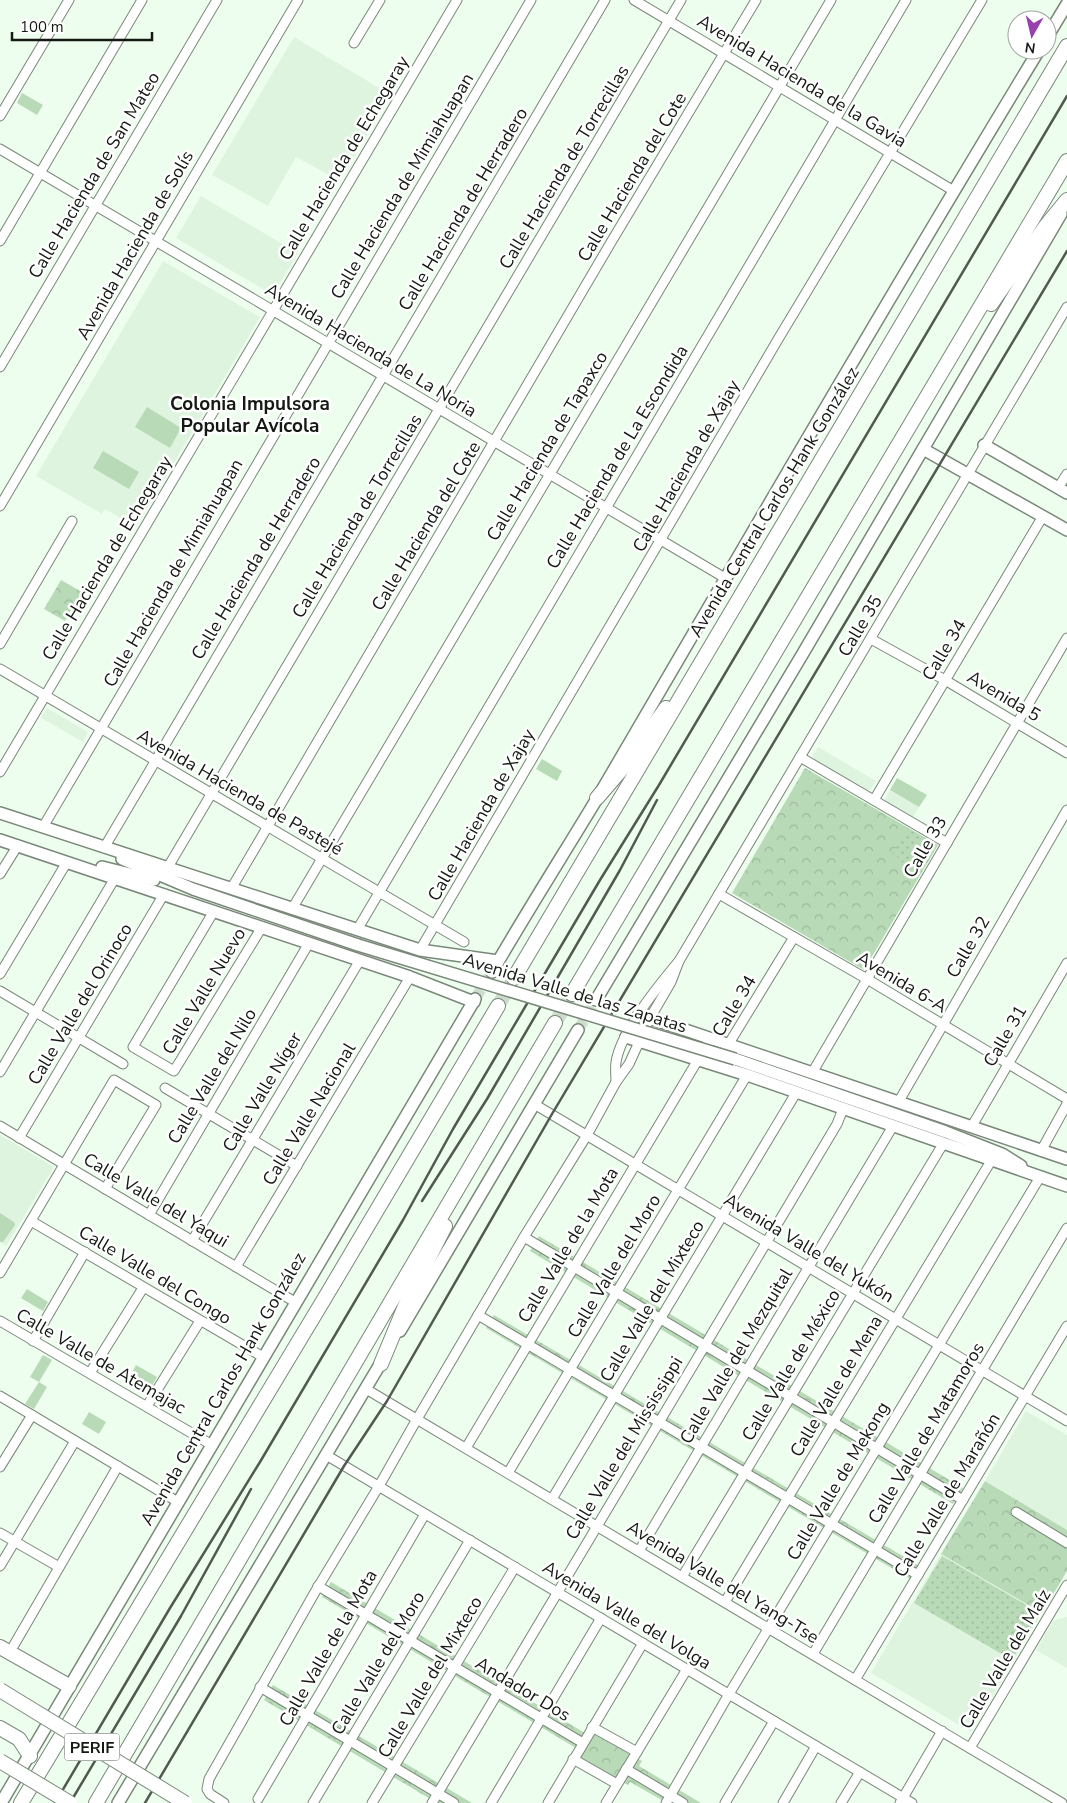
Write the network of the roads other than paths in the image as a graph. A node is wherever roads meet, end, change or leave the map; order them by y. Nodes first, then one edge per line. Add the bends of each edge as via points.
1 (69, 0) edge
2 (142, 0) edge
3 (217, 0) edge
4 (298, 0) edge
5 (380, 0) edge
6 (456, 0) edge
7 (531, 0) edge
8 (605, 0) edge
9 (634, 0) edge
10 (681, 0) edge
11 (756, 0) edge
12 (831, 0) edge
13 (906, 0) edge
14 (982, 0) edge
15 (1067, 4) edge
16 (1057, 20) edge
17 (669, 21) junction
18 (354, 43) dead end
19 (1067, 46) edge
20 (724, 54) junction
21 (1033, 60) edge
22 (779, 87) junction
23 (0, 116) edge
24 (835, 120) junction
25 (0, 149) edge
26 (890, 153) junction
27 (1067, 161) edge
28 (40, 173) junction
29 (954, 191) junction
30 (1067, 200) edge
31 (95, 205) junction
32 (1067, 205) edge
33 (0, 241) edge
34 (156, 241) junction
35 (1067, 307) edge
36 (272, 310) junction
37 (960, 341) junction
38 (327, 343) junction
39 (0, 367) edge
40 (383, 376) junction
41 (439, 409) junction
42 (494, 442) junction
43 (984, 445) junction
44 (923, 449) junction
45 (969, 474) junction
46 (1067, 474) edge
47 (550, 475) junction
48 (1063, 491) edge
49 (0, 506) edge
50 (605, 508) junction
51 (1043, 516) junction
52 (72, 521) dead end
53 (1067, 530) edge
54 (661, 541) junction
55 (724, 578) junction
56 (1067, 638) edge
57 (871, 639) junction
58 (0, 644) edge
59 (0, 669) edge
60 (945, 680) junction
61 (684, 689) junction
62 (45, 696) junction
63 (1017, 723) junction
64 (101, 728) junction
65 (1067, 753) edge
66 (800, 758) junction
67 (155, 760) junction
68 (0, 772) edge
69 (211, 793) junction
70 (597, 798) junction
71 (874, 800) junction
72 (1067, 810) edge
73 (0, 813) edge
74 (266, 826) junction
75 (43, 827) junction
76 (0, 840) edge
77 (947, 842) junction
78 (18, 845) junction
79 (104, 848) junction
80 (322, 859) junction
81 (66, 862) junction
82 (168, 867) junction
83 (0, 874) edge
84 (115, 878) junction
85 (231, 888) junction
86 (193, 889) junction
87 (379, 892) junction
88 (164, 894) junction
89 (719, 894) junction
90 (292, 909) junction
91 (214, 910) junction
92 (435, 925) junction
93 (262, 927) junction
94 (357, 930) junction
95 (794, 937) junction
96 (381, 938) junction
97 (464, 942) dead end
98 (309, 943) junction
99 (420, 950) junction
100 (498, 961) junction
101 (679, 961) junction
102 (366, 962) junction
103 (1067, 963) edge
104 (492, 972) tunnel mouth
105 (0, 974) edge
106 (410, 977) junction
107 (514, 978) tunnel mouth
108 (867, 979) junction
109 (0, 991) edge
110 (572, 994) tunnel mouth
111 (475, 1000) joint
112 (596, 1000) tunnel mouth
113 (498, 1006) tunnel mouth
114 (639, 1012) junction
115 (35, 1013) junction
116 (650, 1018) junction
117 (555, 1023) tunnel mouth
118 (942, 1024) junction
119 (578, 1030) tunnel mouth
120 (696, 1033) junction
121 (626, 1037) junction
122 (79, 1038) junction
123 (711, 1038) junction
124 (640, 1041) junction
125 (729, 1044) junction
126 (685, 1055) junction
127 (698, 1059) junction
128 (123, 1064) dead end
129 (1008, 1064) junction
130 (716, 1065) junction
131 (0, 1072) edge
132 (812, 1073) junction
133 (747, 1075) junction
134 (616, 1082) junction
135 (165, 1088) dead end
136 (796, 1093) junction
137 (1067, 1099) edge
138 (899, 1101) junction
139 (534, 1104) junction
140 (1067, 1104) edge
141 (843, 1109) junction
142 (209, 1114) junction
143 (0, 1126) edge
144 (893, 1126) junction
145 (972, 1126) junction
146 (21, 1134) junction
147 (490, 1134) junction
148 (587, 1135) junction
149 (944, 1138) junction
150 (253, 1140) junction
151 (1041, 1151) junction
152 (1067, 1160) edge
153 (991, 1161) junction
154 (64, 1164) junction
155 (636, 1164) junction
156 (297, 1166) junction
157 (1040, 1177) junction
158 (1067, 1186) edge
159 (105, 1189) junction
160 (679, 1190) junction
161 (149, 1215) junction
162 (722, 1216) junction
163 (31, 1221) junction
164 (1067, 1228) edge
165 (524, 1238) junction
166 (192, 1241) junction
167 (766, 1242) junction
168 (85, 1252) junction
169 (236, 1267) junction
170 (574, 1267) junction
171 (808, 1267) junction
172 (0, 1273) edge
173 (143, 1288) junction
174 (617, 1293) junction
175 (853, 1293) junction
176 (295, 1302) junction
177 (478, 1315) junction
178 (660, 1319) junction
179 (896, 1319) junction
180 (0, 1321) edge
181 (200, 1321) junction
182 (1067, 1326) edge
183 (33, 1341) junction
184 (528, 1345) junction
185 (704, 1345) junction
186 (939, 1345) junction
187 (263, 1357) junction
188 (381, 1364) junction
189 (571, 1370) junction
190 (747, 1370) junction
191 (982, 1370) junction
192 (90, 1373) junction
193 (366, 1389) junction
194 (0, 1396) edge
195 (614, 1396) junction
196 (1025, 1396) junction
197 (790, 1397) junction
198 (147, 1406) junction
199 (32, 1415) junction
200 (417, 1418) junction
201 (1067, 1421) edge
202 (658, 1422) junction
203 (834, 1422) junction
204 (75, 1440) junction
205 (212, 1445) junction
206 (701, 1447) junction
207 (466, 1448) junction
208 (877, 1448) junction
209 (326, 1455) junction
210 (118, 1466) junction
211 (0, 1467) edge
212 (508, 1473) junction
213 (744, 1473) junction
214 (920, 1474) junction
215 (379, 1486) junction
216 (552, 1499) junction
217 (788, 1499) junction
218 (963, 1500) junction
219 (178, 1502) junction
220 (1016, 1512) dead end
221 (425, 1514) junction
222 (832, 1524) junction
223 (596, 1526) junction
224 (0, 1533) edge
225 (470, 1540) junction
226 (15, 1542) junction
227 (1067, 1543) edge
228 (875, 1550) junction
229 (639, 1551) junction
230 (0, 1566) edge
231 (59, 1567) junction
232 (515, 1567) junction
233 (682, 1576) junction
234 (918, 1576) junction
235 (1067, 1585) edge
236 (318, 1586) junction
237 (557, 1592) junction
238 (725, 1602) junction
239 (366, 1615) junction
240 (601, 1618) junction
241 (769, 1628) junction
242 (410, 1641) junction
243 (643, 1643) junction
244 (7, 1646) edge
245 (813, 1654) junction
246 (454, 1667) junction
247 (687, 1669) junction
248 (855, 1680) junction
249 (69, 1686) junction
250 (260, 1687) junction
251 (0, 1690) edge
252 (497, 1693) junction
253 (729, 1694) junction
254 (307, 1715) junction
255 (541, 1719) junction
256 (774, 1721) junction
257 (592, 1727) junction
258 (0, 1728) edge
259 (942, 1732) junction
260 (350, 1741) junction
261 (583, 1743) junction
262 (816, 1746) junction
263 (970, 1748) junction
264 (637, 1752) junction
265 (30, 1756) junction
266 (573, 1759) junction
267 (0, 1761) edge
268 (394, 1767) junction
269 (626, 1769) junction
270 (860, 1772) junction
271 (617, 1784) junction
272 (438, 1793) junction
273 (668, 1799) edge
274 (258, 1800) dead end
275 (902, 1800) edge
276 (2, 1801) edge
277 (21, 1802) edge
278 (70, 1803) edge
279 (96, 1803) edge
280 (118, 1803) edge
281 (184, 1803) edge
282 (224, 1803) edge
283 (313, 1803) edge
284 (372, 1803) edge
285 (432, 1803) edge
286 (454, 1803) edge
287 (491, 1803) edge
288 (548, 1803) edge
289 (606, 1803) edge
290 (683, 1803) edge
291 (725, 1803) edge
292 (783, 1803) edge
293 (841, 1803) edge
294 (912, 1803) edge
295 (1062, 1803) edge

1 - 23 street
2 - 28 street
3 - 31 street, Calle Hacienda de San Mateo
4 - 34 street, Avenida Hacienda de Solís
5 - 18 street
6 - 36 street, Calle Hacienda de Echegaray
7 - 38 street, Calle Hacienda de Mimiahuapan
8 - 40 street, Calle Hacienda de Herradero
9 - 17 street, Avenida Hacienda de la Gavia
10 - 17 street, Calle Hacienda de Torrecillas
11 - 20 street, Calle Hacienda del Cote
12 - 22 street, Calle Hacienda de Tapaxco
13 - 24 street, Calle Hacienda de La Escondida
14 - 26 street, Calle Hacienda de Xajay
15 - 16 main road
17 - 20 street, Avenida Hacienda de la Gavia
17 - 41 street, Calle Hacienda de Torrecillas
19 - 61 highway, Avenida Central Carlos Hank González
20 - 22 street, Avenida Hacienda de la Gavia
20 - 42 street, Calle Hacienda del Cote
21 - 29 main road, Avenida Central Carlos Hank González
22 - 24 street, Avenida Hacienda de la Gavia
22 - 47 street, Calle Hacienda de Tapaxco
24 - 26 street, Avenida Hacienda de la Gavia
24 - 50 street, Calle Hacienda de La Escondida
25 - 28 street, Avenida Hacienda de La Noria
26 - 29 street, Avenida Hacienda de la Gavia
26 - 54 street, Calle Hacienda de Xajay
27 - 37 highway
28 - 31 street, Avenida Hacienda de La Noria
28 - 33 street
29 - 55 main road, Avenida Central Carlos Hank González
30 - 37 highway via 996,299
31 - 34 street, Avenida Hacienda de La Noria
31 - 39 street, Calle Hacienda de San Mateo
32 - 44 main road
34 - 36 street, Avenida Hacienda de La Noria
34 - 49 street, Avenida Hacienda de Solís
35 - 43 street, Calle 35
36 - 38 street, Avenida Hacienda de La Noria
36 - 62 street, Calle Hacienda de Echegaray
37 - 110 highway
38 - 40 street, Avenida Hacienda de La Noria
38 - 64 street, Calle Hacienda de Mimiahuapan
40 - 41 street, Avenida Hacienda de La Noria
40 - 67 street, Calle Hacienda de Herradero
41 - 42 street, Avenida Hacienda de La Noria
41 - 69 street, Calle Hacienda de Torrecillas
42 - 47 street, Avenida Hacienda de La Noria
42 - 74 street, Calle Hacienda del Cote
43 - 45 street, Calle 35
43 - 48 main road
44 - 45 main road
44 - 112 main road
45 - 51 main road
45 - 57 street, Calle 35
46 - 48 street
47 - 50 street, Avenida Hacienda de La Noria
47 - 80 street, Calle Hacienda de Tapaxco
50 - 54 street, Avenida Hacienda de La Noria
50 - 87 street, Calle Hacienda de La Escondida
51 - 53 main road
51 - 60 street, Calle 34
52 - 58 street
54 - 55 street, Avenida Hacienda de La Noria
54 - 92 street, Calle Hacienda de Xajay
55 - 70 main road, Avenida Central Carlos Hank González
56 - 63 street, Calle 33
57 - 60 street, Avenida 5
57 - 66 street, Calle 35
59 - 62 street, Avenida Hacienda de Pastejé
60 - 63 street, Avenida 5
60 - 71 street, Calle 34
61 - 70 highway via 661,712 627,763
61 - 107 highway, Avenida Central Carlos Hank González
62 - 64 street, Avenida Hacienda de Pastejé
62 - 68 street, Calle Hacienda de Echegaray
63 - 65 street, Avenida 5
63 - 77 street, Calle 33
64 - 67 street, Avenida Hacienda de Pastejé
64 - 75 street, Calle Hacienda de Mimiahuapan
66 - 71 street
66 - 89 street, Calle 35
67 - 69 street, Avenida Hacienda de Pastejé
67 - 79 street, Calle Hacienda de Herradero
69 - 74 street, Avenida Hacienda de Pastejé
69 - 82 street, Calle Hacienda de Torrecillas
70 - 100 main road, Avenida Central Carlos Hank González
71 - 77 street
72 - 118 street, Calle 32
73 - 75 main road, Avenida Valle de las Zapatas
74 - 80 street, Avenida Hacienda de Pastejé
74 - 85 street, Calle Hacienda del Cote
75 - 79 main road, Avenida Valle de las Zapatas
76 - 78 main road, Avenida Valle de las Zapatas
77 - 108 street, Calle 33
78 - 81 main road, Avenida Valle de las Zapatas
78 - 83 street
79 - 82 main road, Avenida Valle de las Zapatas
79 - 86 main road, Avenida Valle de las Zapatas via 144,870
80 - 87 street, Avenida Hacienda de Pastejé
80 - 90 street, Calle Hacienda de Tapaxco
81 - 84 main road, Avenida Valle de las Zapatas
81 - 86 main road, Avenida Valle de las Zapatas via 112,869
81 - 105 street
82 - 85 main road, Avenida Valle de las Zapatas
84 - 88 main road, Avenida Valle de las Zapatas
84 - 115 street
85 - 90 main road, Avenida Valle de las Zapatas
86 - 149 main road, Avenida Valle de las Zapatas, bridge via 358,945 735,1059
87 - 92 street, Avenida Hacienda de Pastejé
87 - 94 street, Calle Hacienda de La Escondida
88 - 91 main road, Avenida Valle de las Zapatas
88 - 122 street, Calle Valle del Orinoco
89 - 95 street, Avenida 6-A
89 - 101 street, Calle 35
90 - 94 main road, Avenida Valle de las Zapatas
91 - 93 main road, Avenida Valle de las Zapatas
91 - 93 street, Calle Valle Nuevo via 133,1047 174,1071
92 - 97 street, Avenida Hacienda de Pastejé
92 - 99 street, Calle Hacienda de Xajay
93 - 98 main road, Avenida Valle de las Zapatas
94 - 96 main road, Avenida Valle de las Zapatas
95 - 108 street, Avenida 6-A
95 - 125 street, Calle 34
96 - 99 main road, Avenida Valle de las Zapatas
96 - 102 main road via 383,952 379,958
98 - 102 main road, Avenida Valle de las Zapatas
98 - 142 street, Calle Valle del Nilo
99 - 100 main road, Avenida Valle de las Zapatas
100 - 104 main road, Avenida Central Carlos Hank González
101 - 114 street, Calle 35
101 - 116 street, Calle 35
102 - 106 main road, Avenida Valle de las Zapatas
102 - 150 street, Calle Valle Níger
103 - 129 street, Calle 31
106 - 111 main road, Avenida Valle de las Zapatas
106 - 156 street, Calle Valle Nacional
108 - 118 street, Avenida 6-A
108 - 132 street, Calle 33
109 - 115 street
111 - 176 main road, Avenida Central Carlos Hank González
113 - 277 highway
114 - 116 main road, Avenida Valle de las Zapatas
114 - 121 street, Calle 35
115 - 122 street
115 - 131 street
116 - 120 main road, Avenida Valle de las Zapatas
116 - 124 street, Calle 35
117 - 147 highway
118 - 129 street, Avenida 6-A
118 - 138 street, Calle 32
119 - 139 main road
120 - 123 main road, Avenida Valle de las Zapatas
120 - 126 main road
121 - 124 main road, Avenida Valle de las Zapatas
121 - 134 street via 616,1061
122 - 128 street
122 - 146 street, Calle Valle del Orinoco
123 - 125 main road, Avenida Valle de las Zapatas
123 - 127 street, Calle Valle de la Mota
124 - 126 main road, Avenida Valle de las Zapatas
124 - 134 street
125 - 130 street, Calle 34
125 - 132 main road, Avenida Valle de las Zapatas
126 - 127 main road, Avenida Valle de las Zapatas
127 - 130 main road, Avenida Valle de las Zapatas
127 - 155 street, Calle Valle de la Mota
129 - 137 street, Avenida 6-A
129 - 145 street, Calle 31
130 - 133 main road, Avenida Valle de las Zapatas
132 - 138 main road, Avenida Valle de las Zapatas
133 - 136 main road, Avenida Valle de las Zapatas
133 - 160 street, Calle Valle del Moro
134 - 148 street
135 - 142 street
136 - 141 main road, Avenida Valle de las Zapatas
136 - 162 street, Calle Valle del Mixteco
138 - 145 main road, Avenida Valle de las Zapatas
139 - 148 street, Avenida Valle del Yukón
139 - 188 main road
140 - 151 street
141 - 144 main road, Avenida Valle de las Zapatas
141 - 167 street, Calle Valle del Mississippi
142 - 150 street
142 - 161 street, Calle Valle del Nilo
143 - 146 street, Calle Valle del Yaqui
144 - 149 main road, Avenida Valle de las Zapatas
144 - 171 street, Calle Valle del Mezquital
145 - 151 main road, Avenida Valle de las Zapatas
146 - 154 street, Calle Valle del Yaqui
147 - 188 highway via 408,1299
147 - 279 highway
148 - 155 street, Avenida Valle del Yukón
148 - 165 street
149 - 151 main road, Avenida Valle de las Zapatas
149 - 153 main road, Avenida Valle de las Zapatas
149 - 157 main road, Avenida Valle de las Zapatas via 1002,1154
149 - 175 street, Calle Valle de México
150 - 156 street
150 - 166 street, Calle Valle Níger
151 - 152 main road, Avenida Valle de las Zapatas
153 - 157 main road, Avenida Valle de las Zapatas
153 - 179 street, Calle Valle de Mena
154 - 159 street, Calle Valle del Yaqui
154 - 159 street via 114,1080 156,1105
154 - 163 street
155 - 160 street, Avenida Valle del Yukón
155 - 170 street, Calle Valle de la Mota
156 - 169 street, Calle Valle Nacional
157 - 158 main road, Avenida Valle de las Zapatas
157 - 186 street, Calle Valle de Mekong
159 - 161 street, Calle Valle del Yaqui
160 - 162 street, Avenida Valle del Yukón
160 - 174 street, Calle Valle del Moro
161 - 166 street, Calle Valle del Yaqui
162 - 167 street, Avenida Valle del Yukón
162 - 178 street, Calle Valle del Mixteco
163 - 168 street, Calle Valle del Congo
163 - 172 street
164 - 191 street, Calle Valle de Matamoros
165 - 170 street
165 - 177 street
166 - 169 street, Calle Valle del Yaqui
167 - 171 street, Avenida Valle del Yukón
167 - 185 street, Calle Valle del Mississippi
168 - 173 street, Calle Valle del Congo
168 - 183 street
169 - 176 street, Calle Valle del Yaqui
170 - 174 street
170 - 184 street, Calle Valle de la Mota
171 - 175 street, Avenida Valle del Yukón
171 - 190 street, Calle Valle del Mezquital
173 - 181 street, Calle Valle del Congo
173 - 192 street
174 - 178 street
174 - 189 street, Calle Valle del Moro
175 - 179 street, Avenida Valle del Yukón
175 - 197 street, Calle Valle de México
176 - 187 main road, Avenida Central Carlos Hank González
177 - 184 street
177 - 200 street
178 - 185 street
178 - 195 street, Calle Valle del Mixteco
179 - 186 street, Avenida Valle del Yukón
179 - 203 street, Calle Valle de Mena
180 - 183 street, Calle Valle de Atemajac
181 - 187 street, Calle Valle del Congo
181 - 198 street
182 - 196 street, Calle Valle de Marañón
183 - 192 street, Calle Valle de Atemajac
184 - 189 street
184 - 207 street, Calle Valle de la Mota
185 - 190 street
185 - 202 street, Calle Valle del Mississippi
186 - 191 street, Avenida Valle del Yukón
186 - 208 street, Calle Valle de Mekong
187 - 205 main road, Avenida Central Carlos Hank González
188 - 193 main road
189 - 195 street
189 - 212 street, Calle Valle del Moro
190 - 197 street
190 - 206 street, Calle Valle del Mezquital
191 - 196 street, Avenida Valle del Yukón
191 - 214 street, Calle Valle de Matamoros
192 - 198 street, Calle Valle de Atemajac
193 - 200 street, Avenida Valle del Yang-Tse
193 - 209 main road
194 - 199 street
195 - 202 street
195 - 216 street, Calle Valle del Mixteco
196 - 201 street, Avenida Valle del Yukón
196 - 218 street, Calle Valle de Marañón
197 - 203 street
197 - 213 street, Calle Valle de México
198 - 205 street, Calle Valle de Atemajac
199 - 204 street
199 - 211 street
200 - 207 street, Avenida Valle del Yang-Tse
200 - 215 street
202 - 206 street
202 - 223 street, Calle Valle del Mississippi
203 - 208 street
203 - 217 street, Calle Valle de Mena
204 - 210 street
204 - 226 street
205 - 219 main road, Avenida Central Carlos Hank González
206 - 213 street
206 - 229 street, Calle Valle del Mezquital
207 - 212 street, Avenida Valle del Yang-Tse
208 - 214 street
208 - 222 street, Calle Valle de Mekong
209 - 215 street, Avenida Valle del Volga
209 - 280 main road
210 - 219 street
210 - 231 street
212 - 216 street, Avenida Valle del Yang-Tse
213 - 217 street
213 - 233 street, Calle Valle de México
214 - 218 street
214 - 228 street, Calle Valle de Matamoros
215 - 221 street, Avenida Valle del Volga
215 - 236 street
216 - 223 street, Avenida Valle del Yang-Tse
217 - 222 street
217 - 238 street, Calle Valle de Mena
218 - 234 street, Calle Valle de Marañón
219 - 249 main road, Avenida Central Carlos Hank González
220 - 227 street
221 - 225 street, Avenida Valle del Volga
221 - 239 street, Calle Valle de la Mota
222 - 228 street
222 - 241 street, Calle Valle de Mekong
223 - 229 street, Avenida Valle del Yang-Tse
223 - 237 street, Calle Valle del Mississippi
224 - 226 street
225 - 232 street, Avenida Valle del Volga
225 - 242 street, Calle Valle del Moro
226 - 230 street
226 - 231 street
228 - 234 street
228 - 245 street, Calle Valle de Matamoros
229 - 233 street, Avenida Valle del Yang-Tse
231 - 244 street
232 - 237 street, Avenida Valle del Volga
232 - 246 street, Calle Valle del Mixteco
233 - 238 street, Avenida Valle del Yang-Tse
234 - 248 street, Calle Valle de Marañón
235 - 263 street, Calle Valle del Maíz
236 - 239 street, Andador Dos
236 - 250 street
237 - 240 street, Avenida Valle del Volga
237 - 252 street, Calle Valle del Mississippi
238 - 241 street, Avenida Valle del Yang-Tse
239 - 242 street, Andador Dos
239 - 254 street, Calle Valle de la Mota
240 - 243 street, Avenida Valle del Volga
240 - 255 street
241 - 245 street, Avenida Valle del Yang-Tse
241 - 253 street, Calle Valle de Mekong
242 - 246 street, Andador Dos
242 - 260 street, Calle Valle del Moro
243 - 247 street, Avenida Valle del Volga
243 - 257 street
244 - 249 highway
245 - 248 street, Avenida Valle del Yang-Tse
246 - 252 street, Andador Dos
246 - 268 street, Calle Valle del Mixteco
247 - 253 street, Avenida Valle del Volga
247 - 264 street
248 - 259 street, Avenida Valle del Yang-Tse
249 - 265 main road, Avenida Central Carlos Hank González
250 - 254 street
250 - 282 street via 209,1779 207,1789 210,1794
251 - 281 highway, PERIF, bridge
252 - 255 street, Andador Dos
252 - 272 street, Calle Valle del Mississippi
253 - 256 street, Avenida Valle del Volga
253 - 273 street, Calle Valle de Mekong
254 - 260 street
254 - 274 street, Calle Valle de la Mota
255 - 261 street, Andador Dos
255 - 287 street
256 - 262 street, Avenida Valle del Volga
256 - 291 street
257 - 261 street
257 - 264 street
258 - 265 highway via 19,1739
259 - 263 street, Avenida Valle del Yang-Tse
259 - 275 street
260 - 268 street
260 - 283 street, Calle Valle del Moro
261 - 266 street
262 - 270 street, Avenida Valle del Volga
262 - 292 street
263 - 295 street, Avenida Valle del Yang-Tse
264 - 269 street
265 - 276 main road, Avenida Central Carlos Hank González
266 - 271 street
266 - 288 street
267 - 278 highway, bridge
268 - 272 street
268 - 284 street, Calle Valle del Mixteco
269 - 271 street
269 - 273 street
270 - 275 street, Avenida Valle del Volga
270 - 293 street
271 - 289 street
272 - 285 street, Calle Valle del Mississippi
272 - 286 street
273 - 290 street
275 - 294 street, Avenida Valle del Volga

